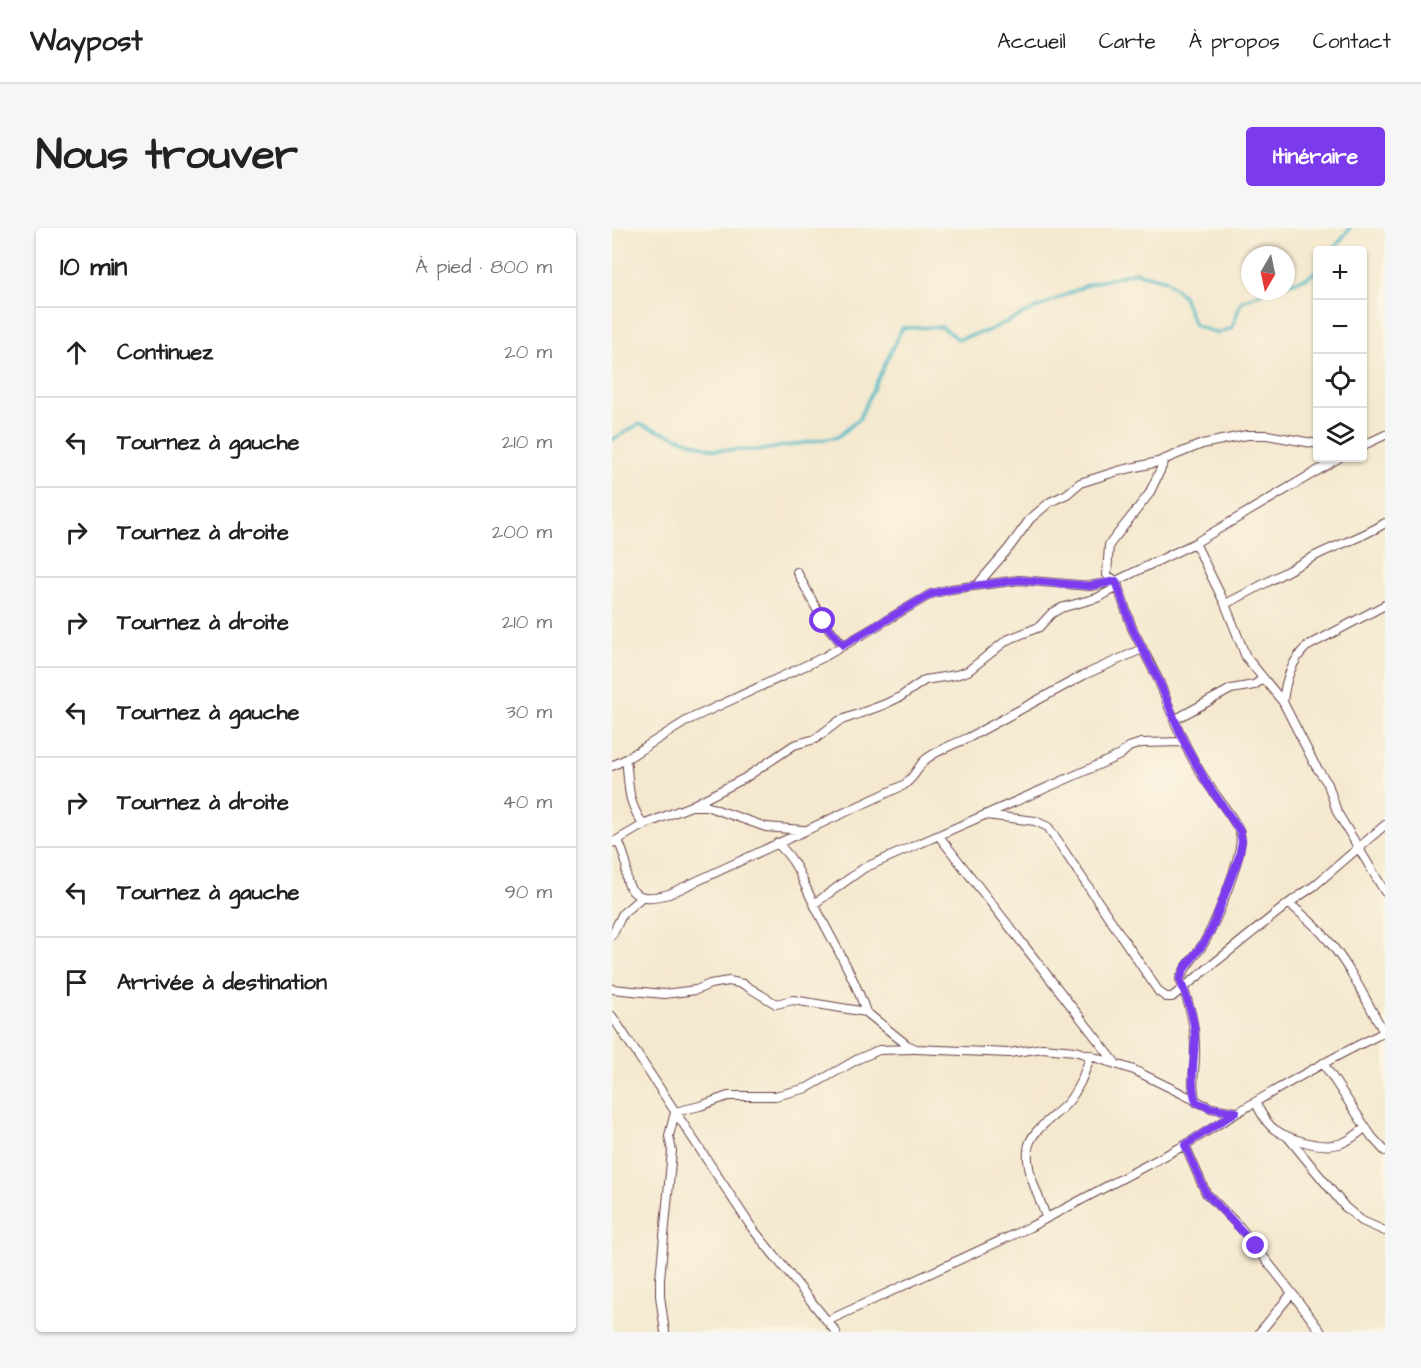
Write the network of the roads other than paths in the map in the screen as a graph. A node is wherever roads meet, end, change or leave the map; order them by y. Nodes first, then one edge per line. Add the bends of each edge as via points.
1 (1385, 435) edge
2 (1313, 443) edge
3 (1367, 444) edge
4 (1165, 459) junction
5 (1332, 462) edge
6 (1385, 523) edge
7 (1195, 543) junction
8 (797, 572) dead end
9 (1117, 584) junction
10 (977, 585) junction
11 (1225, 604) junction
12 (1385, 605) edge
13 (843, 645) junction
14 (1142, 649) junction
15 (1263, 679) junction
16 (1283, 702) junction
17 (1174, 720) junction
18 (1184, 742) junction
19 (626, 759) junction
20 (612, 766) edge
21 (691, 806) junction
22 (986, 814) junction
23 (643, 825) junction
24 (1385, 825) edge
25 (806, 830) junction
26 (939, 836) junction
27 (615, 841) edge
28 (777, 843) junction
29 (1359, 848) junction
30 (1385, 892) edge
31 (642, 897) junction
32 (1289, 903) junction
33 (814, 904) junction
34 (612, 935) edge
35 (1183, 988) junction
36 (612, 989) edge
37 (866, 1012) junction
38 (612, 1016) edge
39 (1385, 1033) edge
40 (916, 1049) junction
41 (1091, 1055) junction
42 (1114, 1062) junction
43 (1323, 1063) junction
44 (1196, 1102) junction
45 (1255, 1102) junction
46 (675, 1112) junction
47 (1236, 1112) junction
48 (1366, 1127) junction
49 (1287, 1136) junction
50 (1185, 1145) junction
51 (1385, 1151) edge
52 (1046, 1217) junction
53 (1385, 1232) edge
54 (1292, 1293) junction
55 (827, 1321) junction
56 (665, 1332) edge
57 (836, 1332) edge
58 (1260, 1332) edge
59 (1321, 1332) edge

1 - 3 street
2 - 4 street via 1247,435 1202,444
4 - 9 street via 1149,494 1109,545 1107,575
4 - 10 street via 1080,483 1050,502 1030,519
5 - 7 street
6 - 11 street
7 - 9 street
7 - 11 street
8 - 13 street via 823,621
9 - 10 street via 1090,586 1019,580
9 - 14 street
9 - 21 street via 1097,598 1061,608 1039,627 1007,640 968,671 925,680 900,697 839,721 815,740 794,745 745,778
10 - 13 street via 931,594
11 - 15 street via 1246,657
12 - 16 street via 1306,647 1286,681
13 - 19 street via 688,720
14 - 17 street
14 - 25 street via 953,744 924,761 915,776 904,784
15 - 16 street
15 - 17 street via 1254,685 1231,689
16 - 29 street
17 - 18 street
18 - 22 street via 1129,747 1114,758
18 - 35 street via 1240,831 1242,841 1212,928 1184,969 1180,979
19 - 20 street
19 - 23 street via 628,795
21 - 23 street
21 - 25 street via 706,806 766,827
22 - 26 street
22 - 35 street via 1035,821 1048,827 1159,992 1172,997
23 - 27 street
24 - 29 street
25 - 28 street
26 - 33 street via 864,868
26 - 42 street
27 - 31 street via 626,862 627,881 633,892
28 - 31 street via 669,894
28 - 33 street via 796,864
29 - 30 street
29 - 32 street
31 - 34 street via 623,913
32 - 35 street
32 - 39 street via 1326,937
33 - 37 street
35 - 44 street via 1193,1016 1192,1089
36 - 37 street via 664,994 729,981 743,984 776,1004 793,1000
37 - 40 street
38 - 46 street
39 - 43 street
40 - 41 street via 1009,1053 1043,1048
40 - 46 street via 879,1050 807,1088 776,1096 728,1096
41 - 42 street
41 - 52 street via 1083,1079 1069,1101 1030,1140 1029,1167
42 - 44 street
43 - 45 street
43 - 48 street
44 - 47 street
45 - 47 street
45 - 49 street via 1268,1124
46 - 55 street via 752,1228
46 - 56 street via 669,1136 672,1151 660,1279
47 - 50 street
48 - 49 street via 1341,1144 1320,1145
48 - 51 street
49 - 53 street via 1345,1207
50 - 52 street
50 - 54 street via 1206,1193 1240,1227
52 - 55 street
54 - 58 street
54 - 59 street
55 - 57 street

